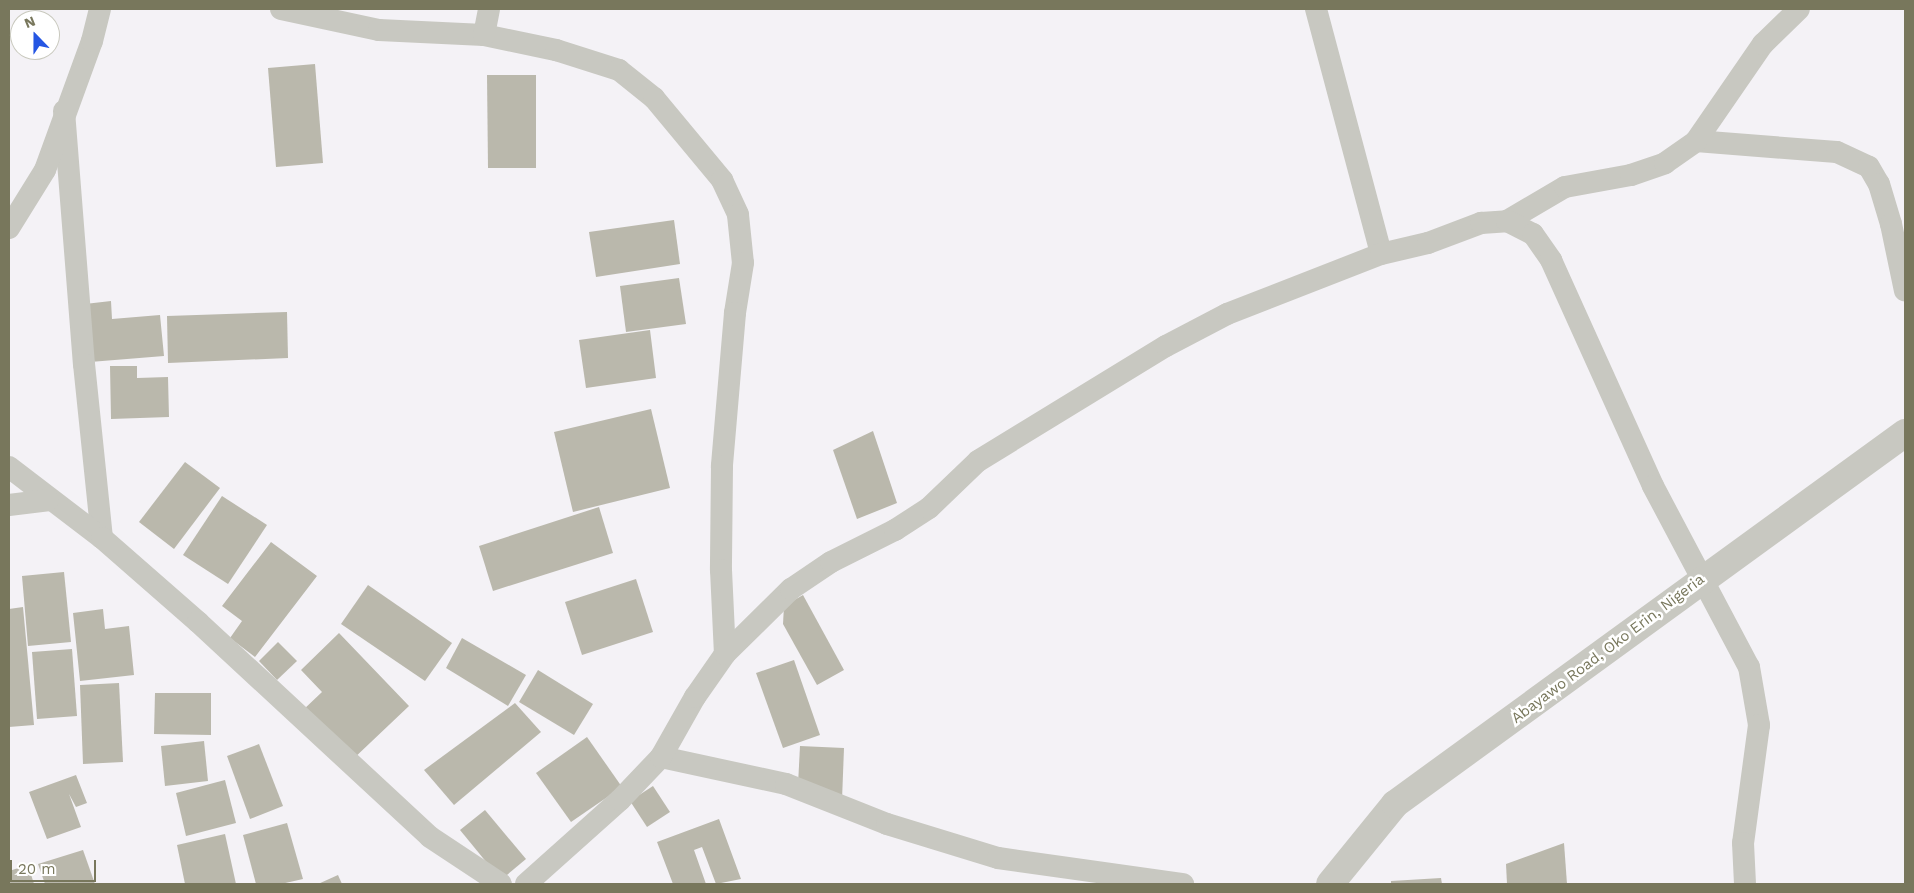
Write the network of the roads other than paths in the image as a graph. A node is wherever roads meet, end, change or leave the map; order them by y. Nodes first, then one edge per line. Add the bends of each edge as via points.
1 (100, 9) edge
2 (281, 9) edge
3 (489, 9) edge
4 (1316, 9) edge
5 (1799, 9) edge
6 (484, 35) junction
7 (64, 111) junction
8 (1696, 141) junction
9 (1507, 221) junction
10 (9, 228) edge
11 (1381, 254) junction
12 (1905, 291) edge
13 (1905, 433) edge
14 (9, 467) edge
15 (48, 500) junction
16 (9, 505) edge
17 (102, 538) junction
18 (1702, 578) junction
19 (725, 654) junction
20 (661, 757) junction
21 (501, 884) edge
22 (526, 884) edge
23 (1183, 884) edge
24 (1330, 884) edge
25 (1744, 884) edge

1 - 7 street via 92,41
2 - 6 street via 379,30
3 - 6 street
4 - 11 street
5 - 8 street via 1763,44
6 - 19 street via 556,50 620,70 654,98 690,138 722,180 738,215 743,262 722,466
7 - 10 street via 45,170
7 - 17 street via 84,364
8 - 9 street via 1665,163 1631,175 1564,187
8 - 12 street via 1837,152 1869,168 1879,184 1891,224
9 - 11 street via 1481,223 1410,248
9 - 18 street via 1533,234 1551,260 1654,486
11 - 19 street via 1227,314 1166,346 978,461 929,508 895,530 831,562 792,588
13 - 18 street, Abayawo Road, Oko Erin, Nigeria
14 - 15 street
15 - 16 street
15 - 17 street
17 - 21 street via 198,622 430,837
18 - 24 street, Abayawo Road, Oko Erin, Nigeria via 1472,751 1395,804
18 - 25 street via 1749,667 1760,726 1743,843
19 - 20 street via 695,697
20 - 22 street via 620,800
20 - 23 street via 786,784 887,824 998,858

